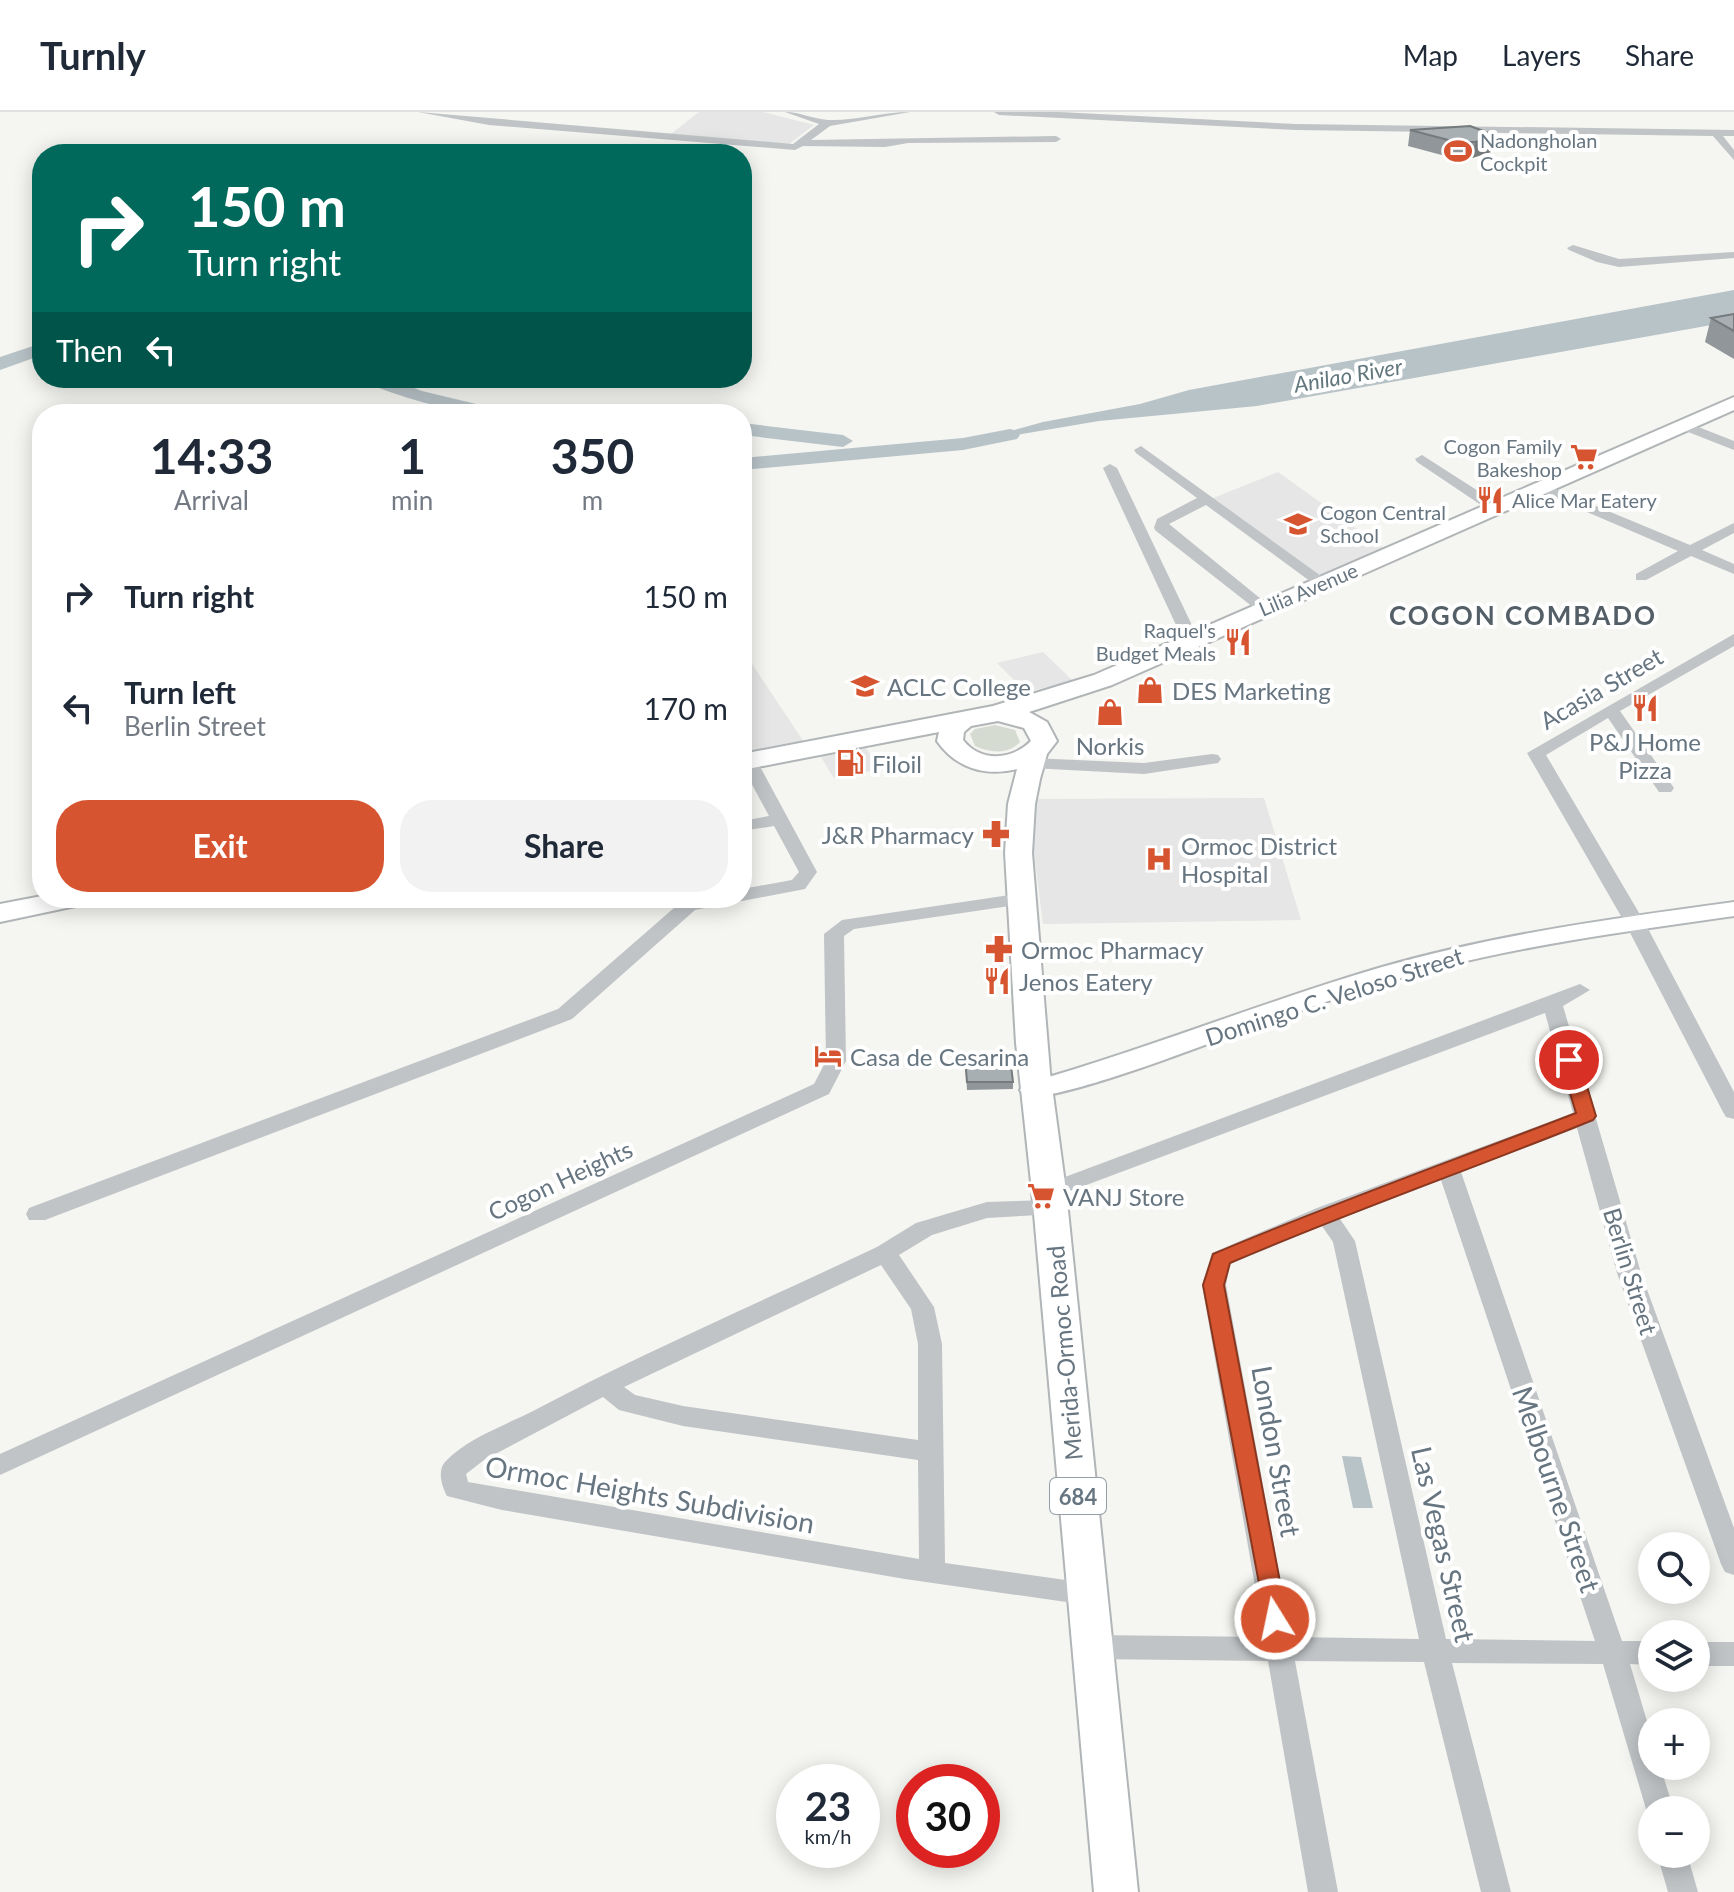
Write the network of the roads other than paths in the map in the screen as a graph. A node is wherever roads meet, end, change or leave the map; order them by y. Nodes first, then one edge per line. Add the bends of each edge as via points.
1 (423, 112) edge
2 (790, 112) edge
3 (905, 112) edge
4 (999, 112) edge
5 (1286, 112) edge
6 (827, 123) junction
7 (1296, 127) junction
8 (1716, 133) junction
9 (1734, 133) edge
10 (1056, 139) dead end
11 (797, 145) junction
12 (1734, 157) edge
13 (1573, 248) dead end
14 (1734, 255) edge
15 (1730, 408) edge
16 (1683, 425) junction
17 (1734, 446) edge
18 (1141, 450) dead end
19 (1422, 459) dead end
20 (1110, 468) dead end
21 (1543, 488) junction
22 (1208, 499) junction
23 (1495, 508) junction
24 (1734, 527) edge
25 (1690, 551) junction
26 (1734, 569) edge
27 (1641, 577) dead end
28 (1323, 584) junction
29 (1264, 608) junction
30 (1734, 639) edge
31 (1191, 640) junction
32 (1103, 680) junction
33 (1611, 710) junction
34 (998, 713) junction
35 (964, 719) junction
36 (859, 740) junction
37 (1037, 753) junction
38 (972, 759) junction
39 (1212, 759) dead end
40 (752, 760) edge
41 (752, 772) edge
42 (1665, 788) dead end
43 (1018, 814) junction
44 (781, 820) junction
45 (752, 824) edge
46 (752, 893) edge
47 (1023, 899) junction
48 (32, 907) edge
49 (686, 908) edge
50 (1734, 909) edge
51 (0, 913) edge
52 (1635, 923) junction
53 (1580, 990) dead end
54 (1552, 1003) junction
55 (1034, 1090) junction
56 (1734, 1112) edge
57 (1586, 1116) junction
58 (1449, 1170) junction
59 (1049, 1199) junction
60 (37, 1214) dead end
61 (1325, 1214) junction
62 (885, 1253) junction
63 (605, 1385) junction
64 (933, 1452) junction
65 (0, 1465) edge
66 (1734, 1564) edge
67 (932, 1572) junction
68 (1087, 1594) junction
69 (1092, 1647) junction
70 (1281, 1649) junction
71 (1435, 1651) junction
72 (1613, 1653) junction
73 (1638, 1653) edge
74 (1710, 1654) edge
75 (1734, 1654) edge
76 (1655, 1796) edge
77 (1676, 1868) edge
78 (1116, 1892) edge
79 (1323, 1892) edge
80 (1496, 1892) edge
81 (1683, 1892) edge

1 - 11 street via 532,126
2 - 6 street
3 - 6 street
4 - 7 street
5 - 7 street via 1296,119
6 - 11 street
7 - 8 street
8 - 9 street
8 - 12 street
10 - 11 street
13 - 14 street via 1619,263
15 - 16 highway, Lilia Avenue
16 - 17 street
16 - 21 highway, Lilia Avenue
18 - 22 street
19 - 23 street
20 - 31 street
21 - 23 highway, Lilia Avenue
21 - 25 street
22 - 28 street
22 - 29 street via 1173,514 1161,528
23 - 28 highway, Lilia Avenue
24 - 25 street
25 - 26 street
25 - 27 street
28 - 29 highway, Lilia Avenue
29 - 31 highway, Lilia Avenue
30 - 33 street, Acasia Street
31 - 32 highway, Lilia Avenue
32 - 34 highway
32 - 37 highway via 1064,711
33 - 42 street
33 - 52 street, Acasia Street via 1536,753
34 - 35 highway
34 - 37 highway via 1032,722 1043,734
35 - 36 highway
35 - 38 highway via 952,729 950,741
36 - 38 highway via 904,742
36 - 40 highway
37 - 38 highway via 1002,764
37 - 39 street via 1142,770
37 - 43 highway, Merida-Ormoc Road / 684
38 - 43 highway, Merida-Ormoc Road / 684 via 1007,786
41 - 44 street
43 - 47 highway, Merida-Ormoc Road / 684
44 - 45 street
44 - 46 street via 808,872 798,885
47 - 55 highway, Merida-Ormoc Road / 684
47 - 65 street, Cogon Heights via 849,924 834,934 836,1061 822,1089
48 - 51 highway
49 - 60 street via 565,1014
50 - 52 main road, Domingo C. Veloso Street
52 - 55 main road, Domingo C. Veloso Street via 1485,948 1391,972 1095,1075
52 - 56 street
53 - 54 street
54 - 57 street, Berlin Street
54 - 59 street, Ormoc Heights Subdivision
55 - 59 highway, Merida-Ormoc Road / 684
57 - 58 street
57 - 66 street, Berlin Street via 1629,1273
58 - 61 street
58 - 72 street, Melbourne Street
59 - 62 street, Ormoc Heights Subdivision via 924,1229
59 - 68 highway, Merida-Ormoc Road / 684
61 - 70 street, London Street via 1220,1259 1214,1285
61 - 71 street, Las Vegas Street via 1344,1241
62 - 63 street, Ormoc Heights Subdivision
62 - 64 street via 922,1307 930,1344
63 - 64 street via 628,1403 683,1416
63 - 67 street, Ormoc Heights Subdivision via 475,1453 453,1470 456,1489
64 - 67 street
67 - 68 street, Ormoc Heights Subdivision
68 - 69 highway, Merida-Ormoc Road / 684
69 - 70 street
69 - 78 highway, Merida-Ormoc Road / 684
70 - 71 street
70 - 79 street, London Street
71 - 72 street
71 - 80 street, Las Vegas Street
72 - 73 street
72 - 76 street, Melbourne Street
74 - 75 street
77 - 81 street

